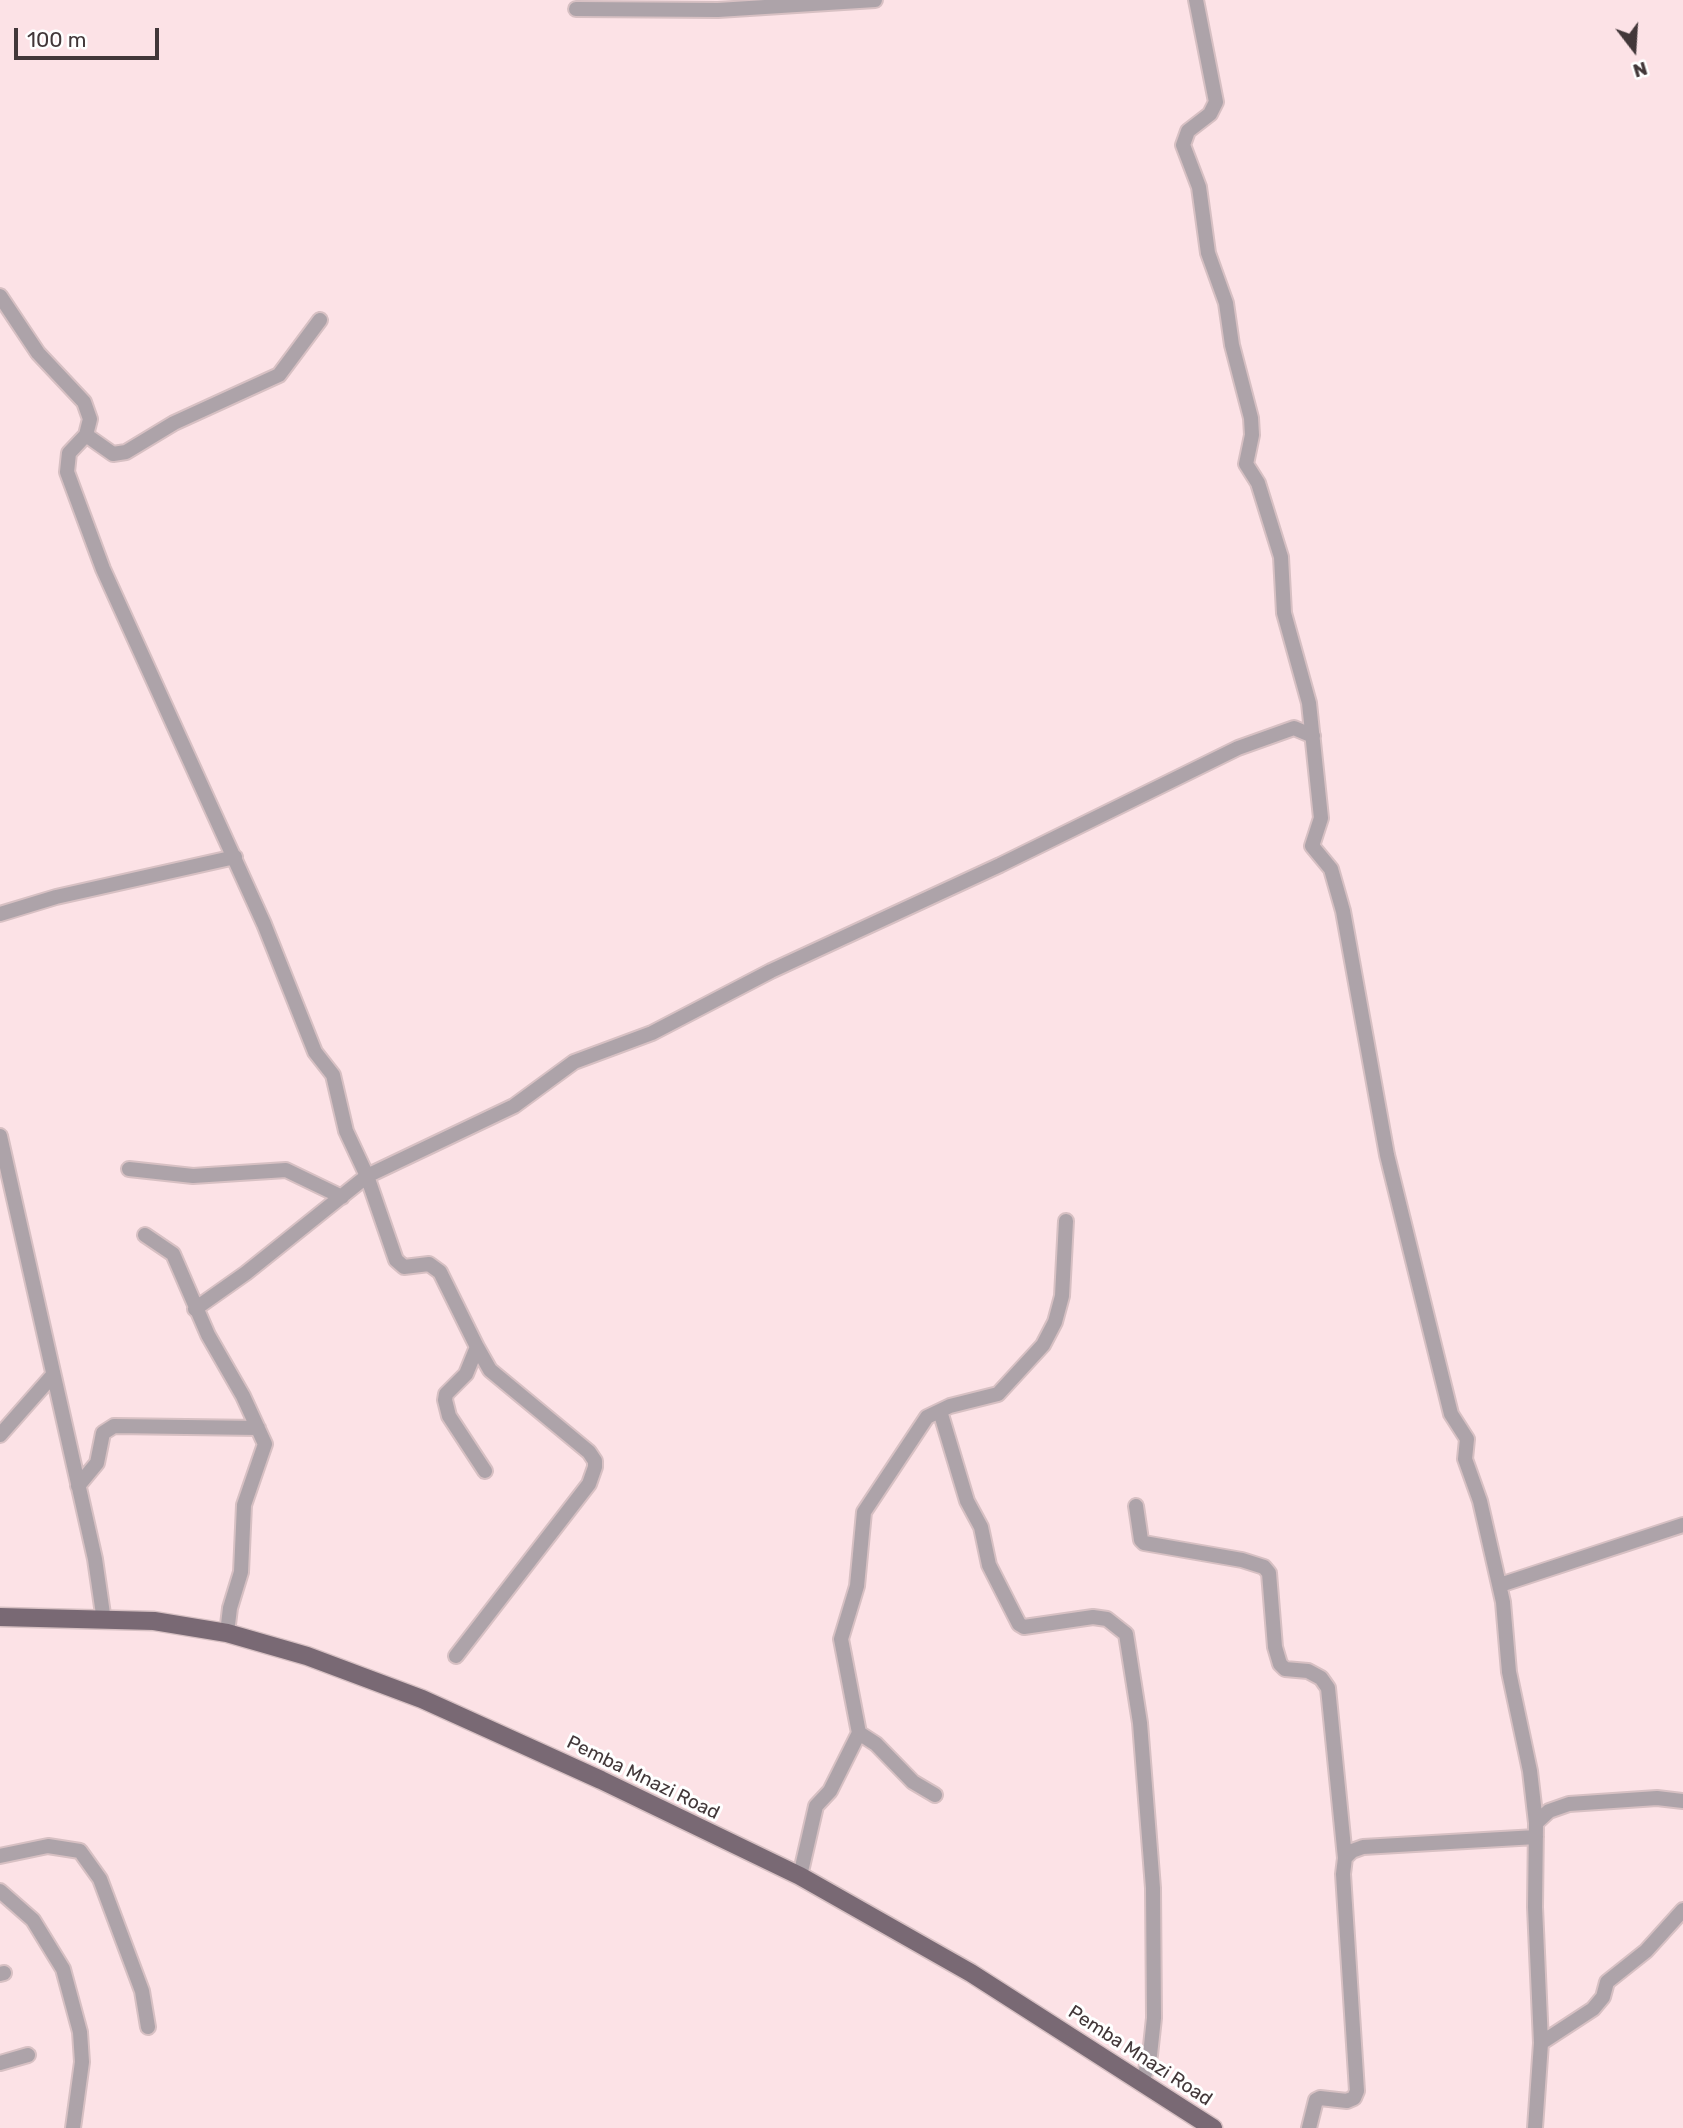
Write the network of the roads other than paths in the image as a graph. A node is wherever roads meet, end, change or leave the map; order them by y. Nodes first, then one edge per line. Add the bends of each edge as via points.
1 (875, 0) edge
2 (1196, 0) edge
3 (795, 3) edge
4 (576, 9) dead end
5 (0, 296) edge
6 (320, 320) dead end
7 (86, 435) junction
8 (1313, 736) junction
9 (235, 857) junction
10 (0, 914) edge
11 (0, 1136) edge
12 (129, 1170) dead end
13 (367, 1176) junction
14 (342, 1197) junction
15 (1066, 1221) dead end
16 (145, 1236) dead end
17 (195, 1309) junction
18 (477, 1347) junction
19 (52, 1375) junction
20 (940, 1411) junction
21 (258, 1428) junction
22 (0, 1435) edge
23 (485, 1471) dead end
24 (78, 1486) junction
25 (1136, 1506) dead end
26 (1683, 1525) edge
27 (1500, 1585) junction
28 (0, 1617) edge
29 (104, 1621) junction
30 (227, 1633) junction
31 (456, 1656) dead end
32 (859, 1734) junction
33 (935, 1794) dead end
34 (1683, 1801) edge
35 (1536, 1830) junction
36 (0, 1856) edge
37 (1345, 1858) junction
38 (800, 1876) junction
39 (0, 1891) edge
40 (1680, 1916) edge
41 (148, 2027) dead end
42 (1542, 2043) junction
43 (28, 2055) dead end
44 (0, 2063) edge
45 (1142, 2084) junction
46 (73, 2128) edge
47 (1213, 2128) edge
48 (1310, 2128) edge
49 (1535, 2128) edge

1 - 3 street
2 - 8 street via 1216,102 1210,114 1188,131 1184,145 1199,187 1208,253 1226,303 1251,418 1246,464 1261,492 1281,557 1281,599 1309,703
3 - 4 street via 643,11
5 - 7 street via 38,353 84,402 90,419
6 - 7 street via 279,375 174,423 126,452 113,454
7 - 9 street via 69,453 67,472 103,569
8 - 13 street via 1303,729 1286,729 1198,766 652,1033 574,1062 514,1106
8 - 27 street via 1321,818 1312,846 1331,869 1343,911 1387,1155 1451,1414 1467,1439 1467,1468 1480,1501
9 - 10 street
9 - 13 street via 315,1052 333,1075 346,1130
11 - 19 street
12 - 14 street via 193,1176 286,1170
13 - 14 street
13 - 18 street via 396,1260 404,1268 429,1264 440,1272
14 - 17 street
15 - 20 street via 1062,1296 1043,1345 999,1394
16 - 17 street via 173,1254
17 - 21 street
18 - 23 street via 466,1374 445,1400 449,1416
18 - 31 street via 490,1370 589,1452 595,1467 589,1484
19 - 22 street
19 - 24 street
20 - 32 street via 920,1425 864,1513 857,1586 841,1639
20 - 45 street via 967,1501 981,1527 993,1576 1019,1624 1093,1617 1107,1619 1126,1634 1140,1723 1153,1888 1154,2018
21 - 24 street via 114,1426 103,1433 97,1463
21 - 30 street via 265,1452 244,1505 242,1572
24 - 29 street
25 - 37 street via 1144,1544 1242,1560 1269,1573 1280,1664 1285,1669 1308,1671 1328,1688
26 - 27 street
27 - 35 street
28 - 29 main road, Pemba Mnazi Road
29 - 30 main road, Pemba Mnazi Road via 154,1621
30 - 38 main road, Pemba Mnazi Road via 307,1656 422,1699
32 - 33 street via 876,1744 913,1782
32 - 38 street via 830,1791 816,1806
34 - 35 street via 1657,1798 1569,1804 1549,1811
35 - 37 street via 1363,1847
35 - 42 street
36 - 41 street via 48,1846 80,1851 100,1879 142,1991
37 - 48 street via 1357,2091 1347,2101 1316,2100
38 - 45 main road, Pemba Mnazi Road via 971,1973
39 - 46 street via 33,1920 63,1969 80,2032 82,2062
40 - 42 street via 1607,1982 1604,1997 1593,2010
42 - 49 street
43 - 44 street
45 - 47 main road, Pemba Mnazi Road

